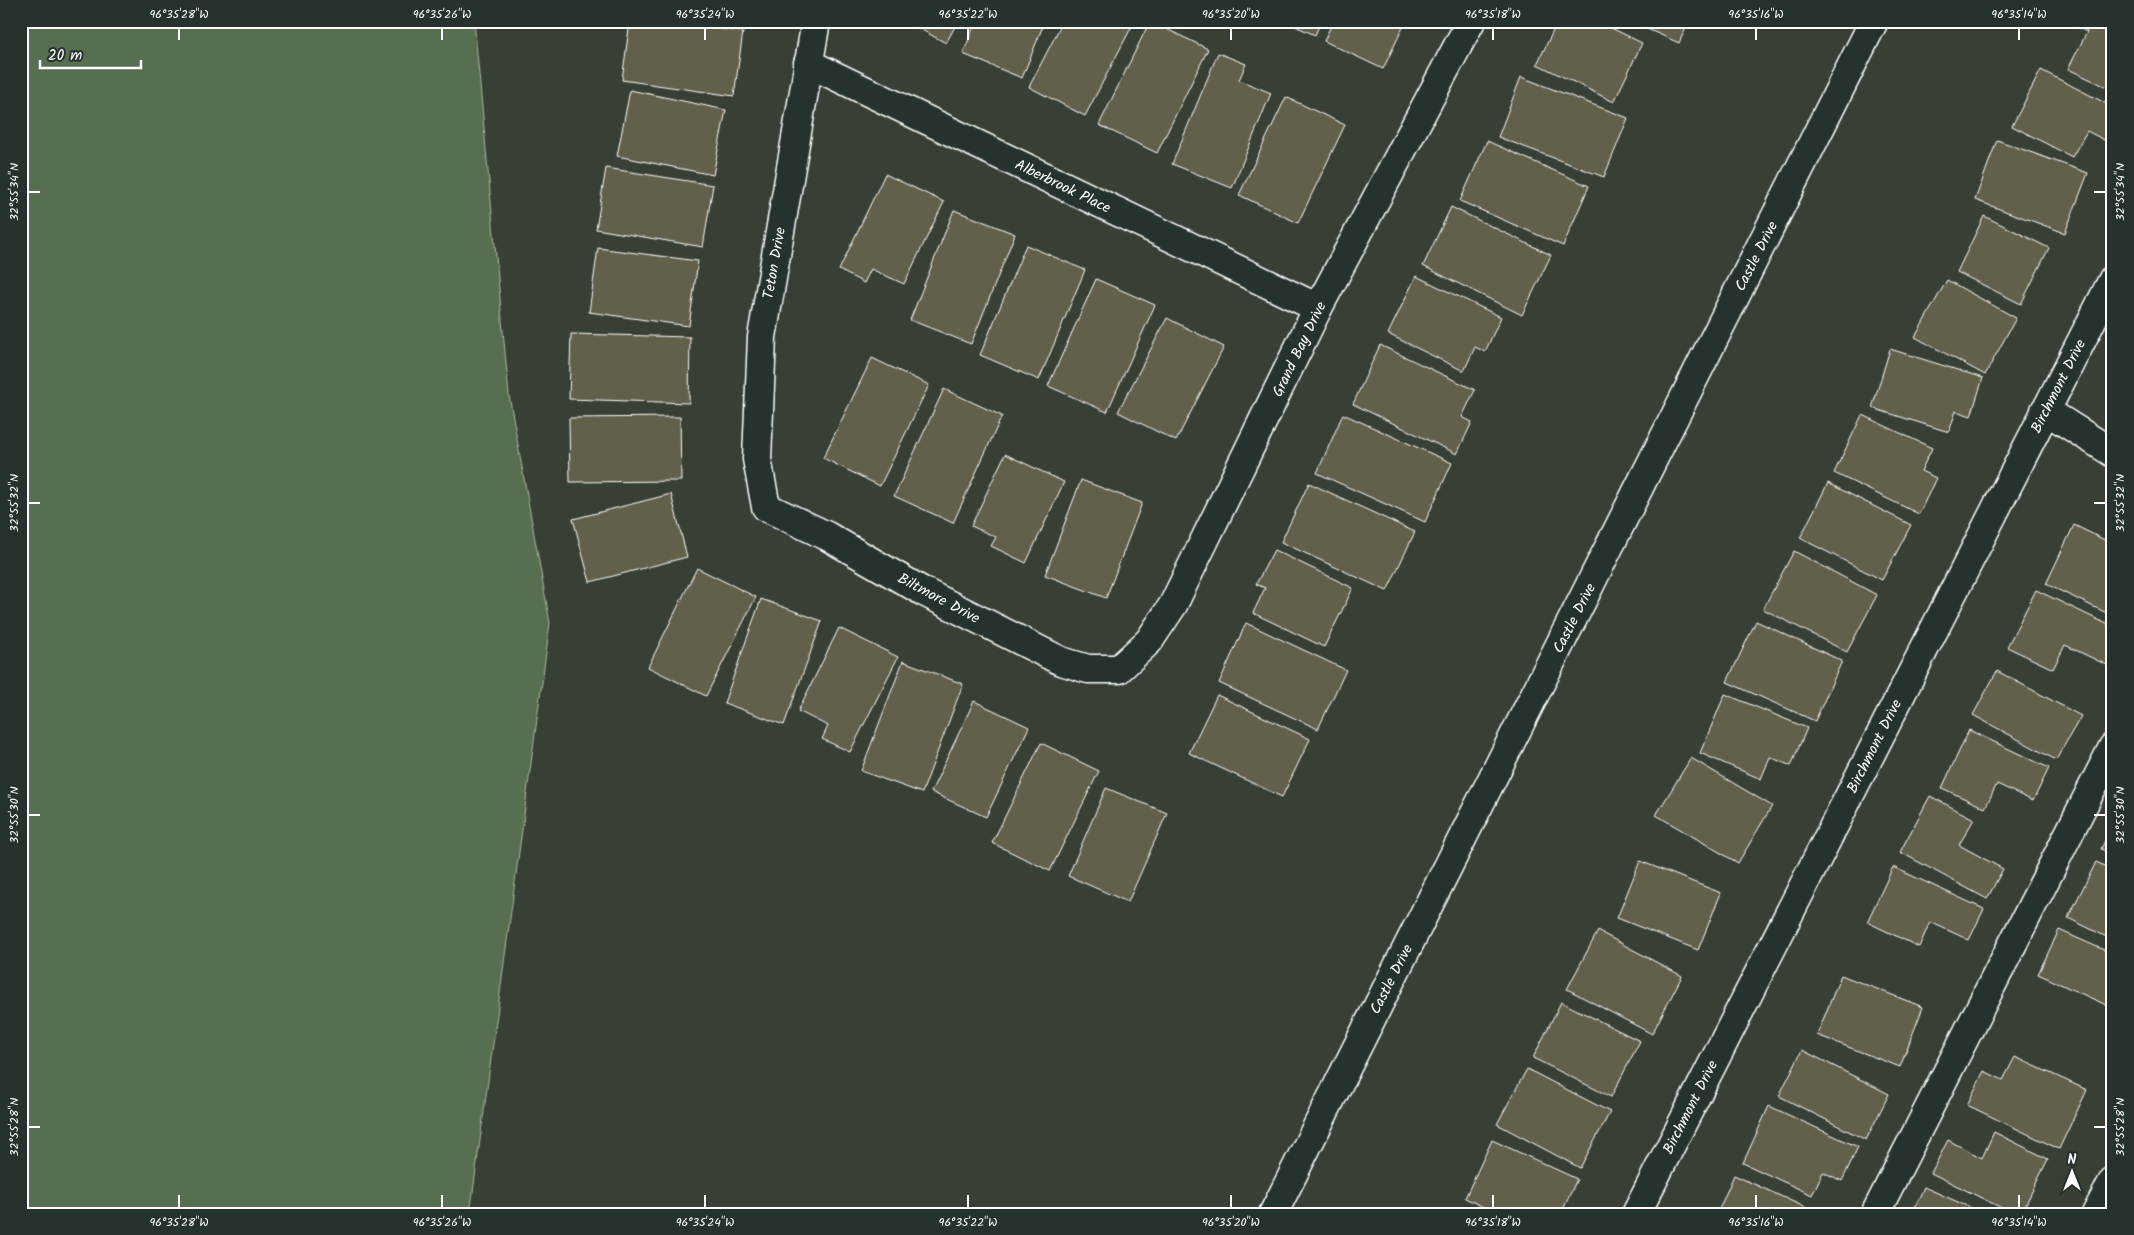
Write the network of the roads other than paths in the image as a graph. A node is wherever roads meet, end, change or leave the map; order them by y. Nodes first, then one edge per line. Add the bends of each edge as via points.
1 (816, 21) edge
2 (1472, 21) edge
3 (1874, 21) edge
4 (808, 63) junction
5 (2113, 279) edge
6 (1318, 308) junction
7 (2045, 410) junction
8 (2113, 453) edge
9 (766, 506) joint
10 (1119, 669) joint
11 (2113, 747) edge
12 (2113, 1181) edge
13 (1273, 1214) edge
14 (1636, 1214) edge
15 (1875, 1214) edge
16 (2096, 1214) edge

1 - 4 street, Teton Drive
2 - 6 street, Grand Bay Drive
3 - 13 street, Castle Drive
4 - 6 street, Alberbrook Place
4 - 9 street, Teton Drive via 762,337 757,459
5 - 7 street, Birchmont Drive
6 - 10 street, Grand Bay Drive via 1173,605 1149,641
7 - 8 street
7 - 14 street, Birchmont Drive
9 - 10 street, Biltmore Drive via 827,536 924,592 1062,661 1088,669
11 - 15 street
12 - 16 street

